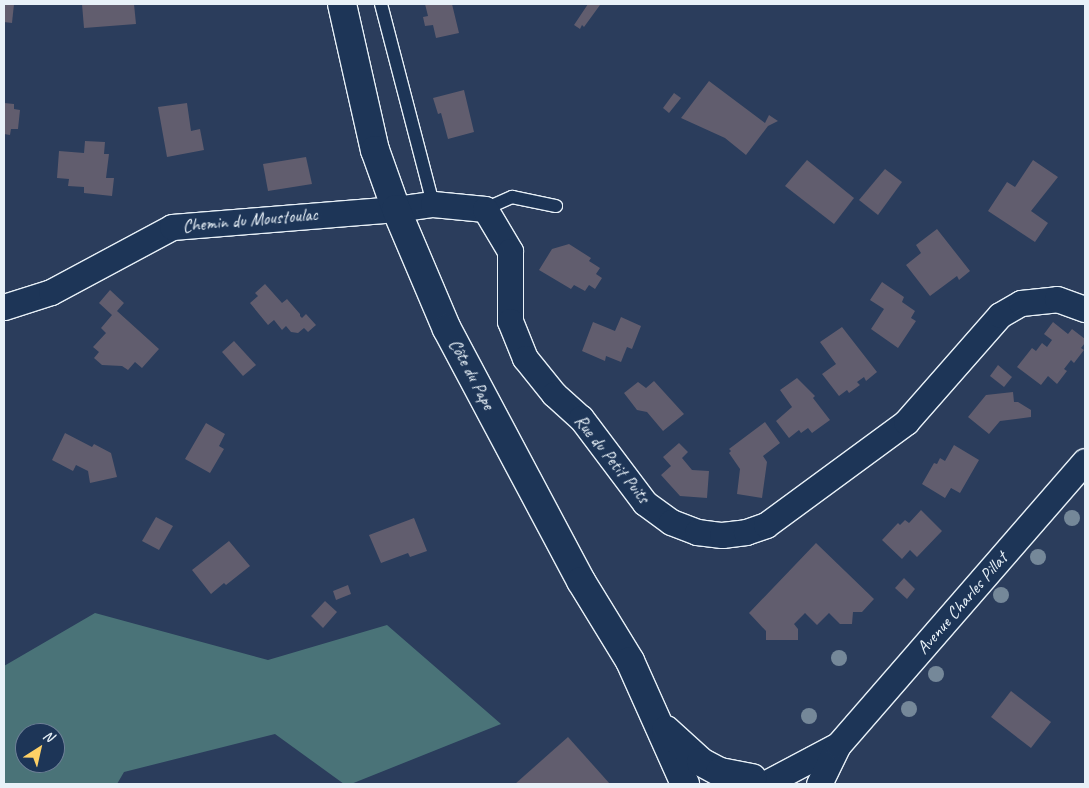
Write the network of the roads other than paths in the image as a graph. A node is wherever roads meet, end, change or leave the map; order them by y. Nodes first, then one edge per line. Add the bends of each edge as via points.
1 (342, 4) edge
2 (381, 4) edge
3 (432, 204) junction
4 (556, 206) dead end
5 (396, 209) junction
6 (485, 209) junction
7 (4, 307) edge
8 (1085, 310) edge
9 (1085, 461) edge
10 (658, 722) junction
11 (838, 745) junction
12 (755, 782) edge
13 (685, 784) edge
14 (818, 784) edge

1 - 5 main road, Côte du Pape via 375,150
2 - 3 lane
3 - 5 street
3 - 6 street
4 - 6 lane via 512,198
5 - 7 street, Chemin du Moustoulac via 172,227 51,292
5 - 10 main road, Côte du Pape via 448,329 581,581 630,661
6 - 8 street, Rue du Petit Puits via 510,251 510,321 525,358 554,394 581,418 645,503 671,522 697,532 722,535 766,525 906,422 1000,315 1020,303 1057,299
9 - 11 street, Avenue Charles Pillat
10 - 12 main road, Côte du Pape via 701,762 720,772
10 - 13 main road, Côte du Pape
11 - 12 street, Avenue Charles Pillat
11 - 14 street, Avenue Charles Pillat

